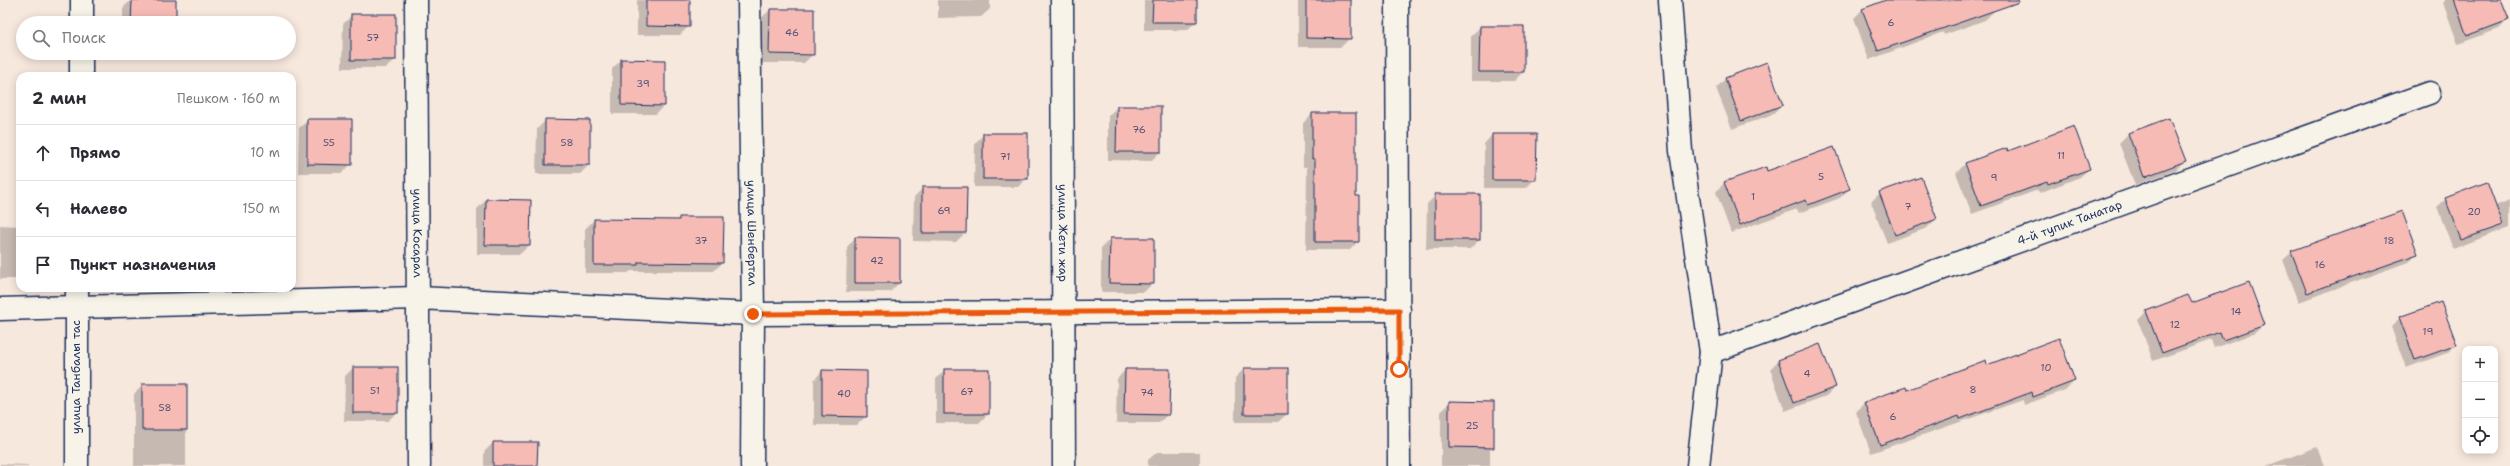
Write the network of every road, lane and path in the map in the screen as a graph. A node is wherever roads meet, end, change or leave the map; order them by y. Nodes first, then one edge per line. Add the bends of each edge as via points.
1 (82, 0) edge
2 (416, 0) edge
3 (749, 0) edge
4 (1062, 0) edge
5 (1397, 0) edge
6 (1670, 0) edge
7 (82, 16) edge
8 (81, 60) edge
9 (81, 72) edge
10 (2428, 93) dead end
11 (76, 298) edge
12 (418, 298) junction
13 (0, 309) edge
14 (1399, 310) junction
15 (1063, 313) junction
16 (753, 314) junction
17 (1711, 352) junction
18 (77, 466) edge
19 (419, 466) edge
20 (752, 466) edge
21 (1064, 466) edge
22 (1399, 466) edge
23 (1698, 466) edge

1 - 7 street
2 - 12 street, улица Косарал
3 - 16 street, улица Шенбертал
4 - 15 street, улица Жети жар
5 - 14 street
6 - 17 street via 1681,151
8 - 9 street
10 - 17 street, 4-й тупик Танатар
11 - 12 street
11 - 13 street
11 - 18 street, улица Танбалы тас
12 - 16 street
12 - 19 street, улица Косарал
14 - 15 street
14 - 22 street
15 - 16 street
15 - 21 street, улица Жети жар
16 - 20 street, улица Шенбертал
17 - 23 street

